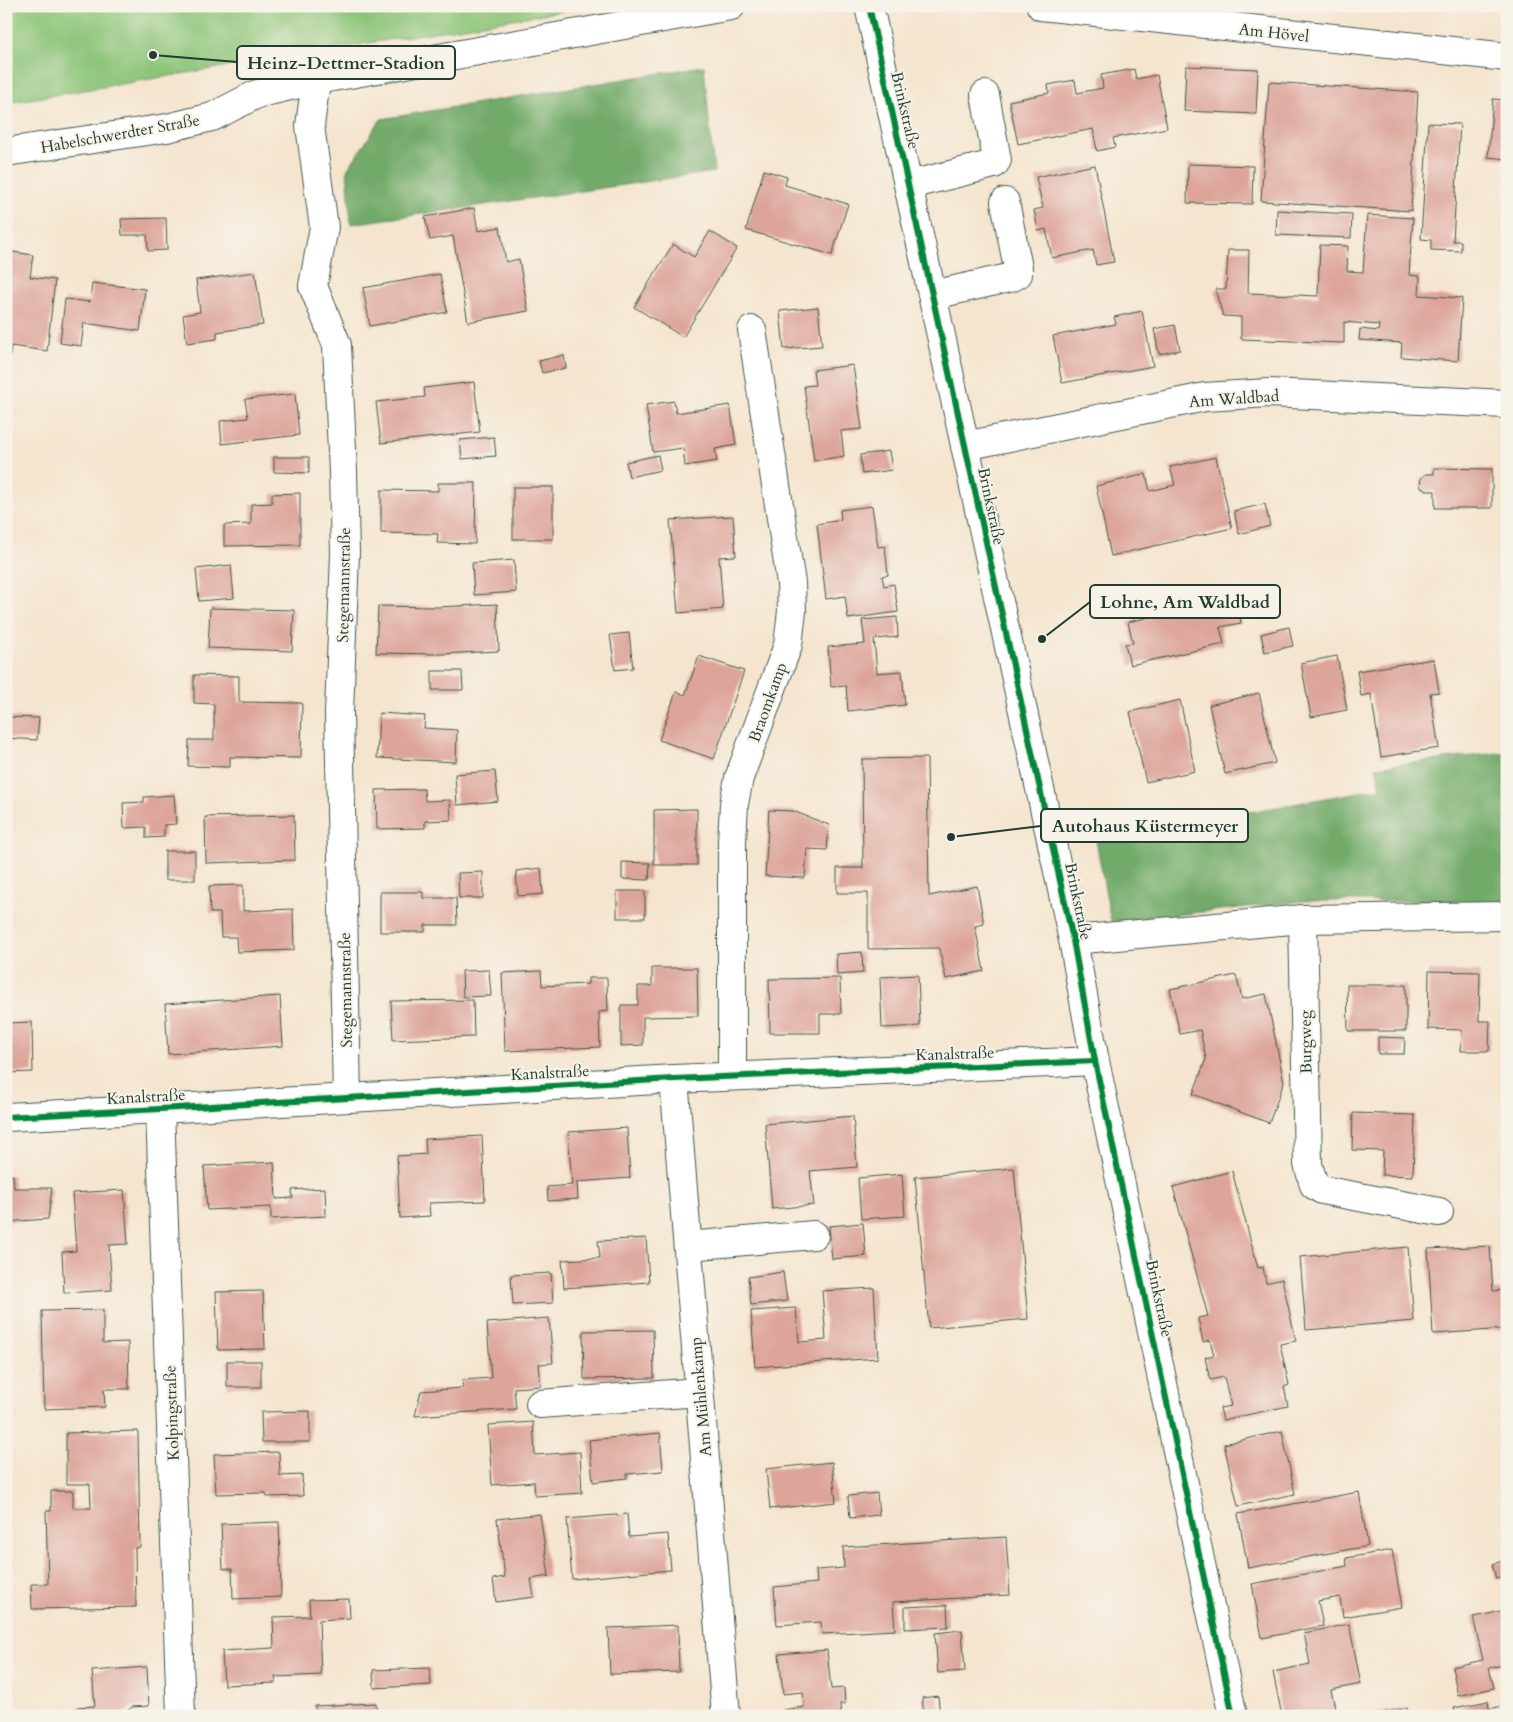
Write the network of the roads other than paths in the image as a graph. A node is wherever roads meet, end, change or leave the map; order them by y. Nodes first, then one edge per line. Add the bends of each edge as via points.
1 (731, 6) edge
2 (869, 6) edge
3 (1041, 6) edge
4 (1507, 57) edge
5 (316, 80) junction
6 (985, 95) dead end
7 (6, 152) edge
8 (909, 186) junction
9 (1005, 202) dead end
10 (933, 295) junction
11 (752, 330) dead end
12 (1507, 404) edge
13 (965, 446) junction
14 (1507, 916) edge
15 (1302, 920) junction
16 (1073, 940) junction
17 (1095, 1061) junction
18 (732, 1076) junction
19 (674, 1079) junction
20 (347, 1097) junction
21 (160, 1109) junction
22 (6, 1117) edge
23 (1440, 1212) dead end
24 (814, 1235) dead end
25 (688, 1246) junction
26 (699, 1392) junction
27 (540, 1404) dead end
28 (182, 1716) edge
29 (726, 1716) edge
30 (1234, 1716) edge

1 - 5 street, Habelschwerdter Straße
2 - 8 street, Brinkstraße
3 - 4 street, Am Hövel
5 - 7 street, Habelschwerdter Straße via 257,94 212,117 167,128
5 - 20 street, Stegemannstraße via 310,126 324,227 313,286 337,345 343,472 345,553 339,713
6 - 8 street via 997,160 994,164
8 - 10 street, Brinkstraße
9 - 10 street via 1018,274
10 - 13 street, Brinkstraße
11 - 18 street, Braomkamp via 791,583 792,611 788,645 739,778 734,804
12 - 13 street, Am Waldbad via 1270,394 1206,397
13 - 16 street, Brinkstraße
14 - 15 street
15 - 16 street
15 - 23 street, Burgweg via 1308,1164 1314,1185 1322,1190
16 - 17 street, Brinkstraße
17 - 18 street, Kanalstraße
17 - 30 street, Brinkstraße
18 - 19 street, Kanalstraße
19 - 20 street, Kanalstraße
19 - 25 street, Am Mühlenkamp
20 - 21 street, Kanalstraße
21 - 22 street, Kanalstraße
21 - 28 street, Kolpingstraße
24 - 25 street
25 - 26 street, Am Mühlenkamp
26 - 27 street
26 - 29 street, Am Mühlenkamp

